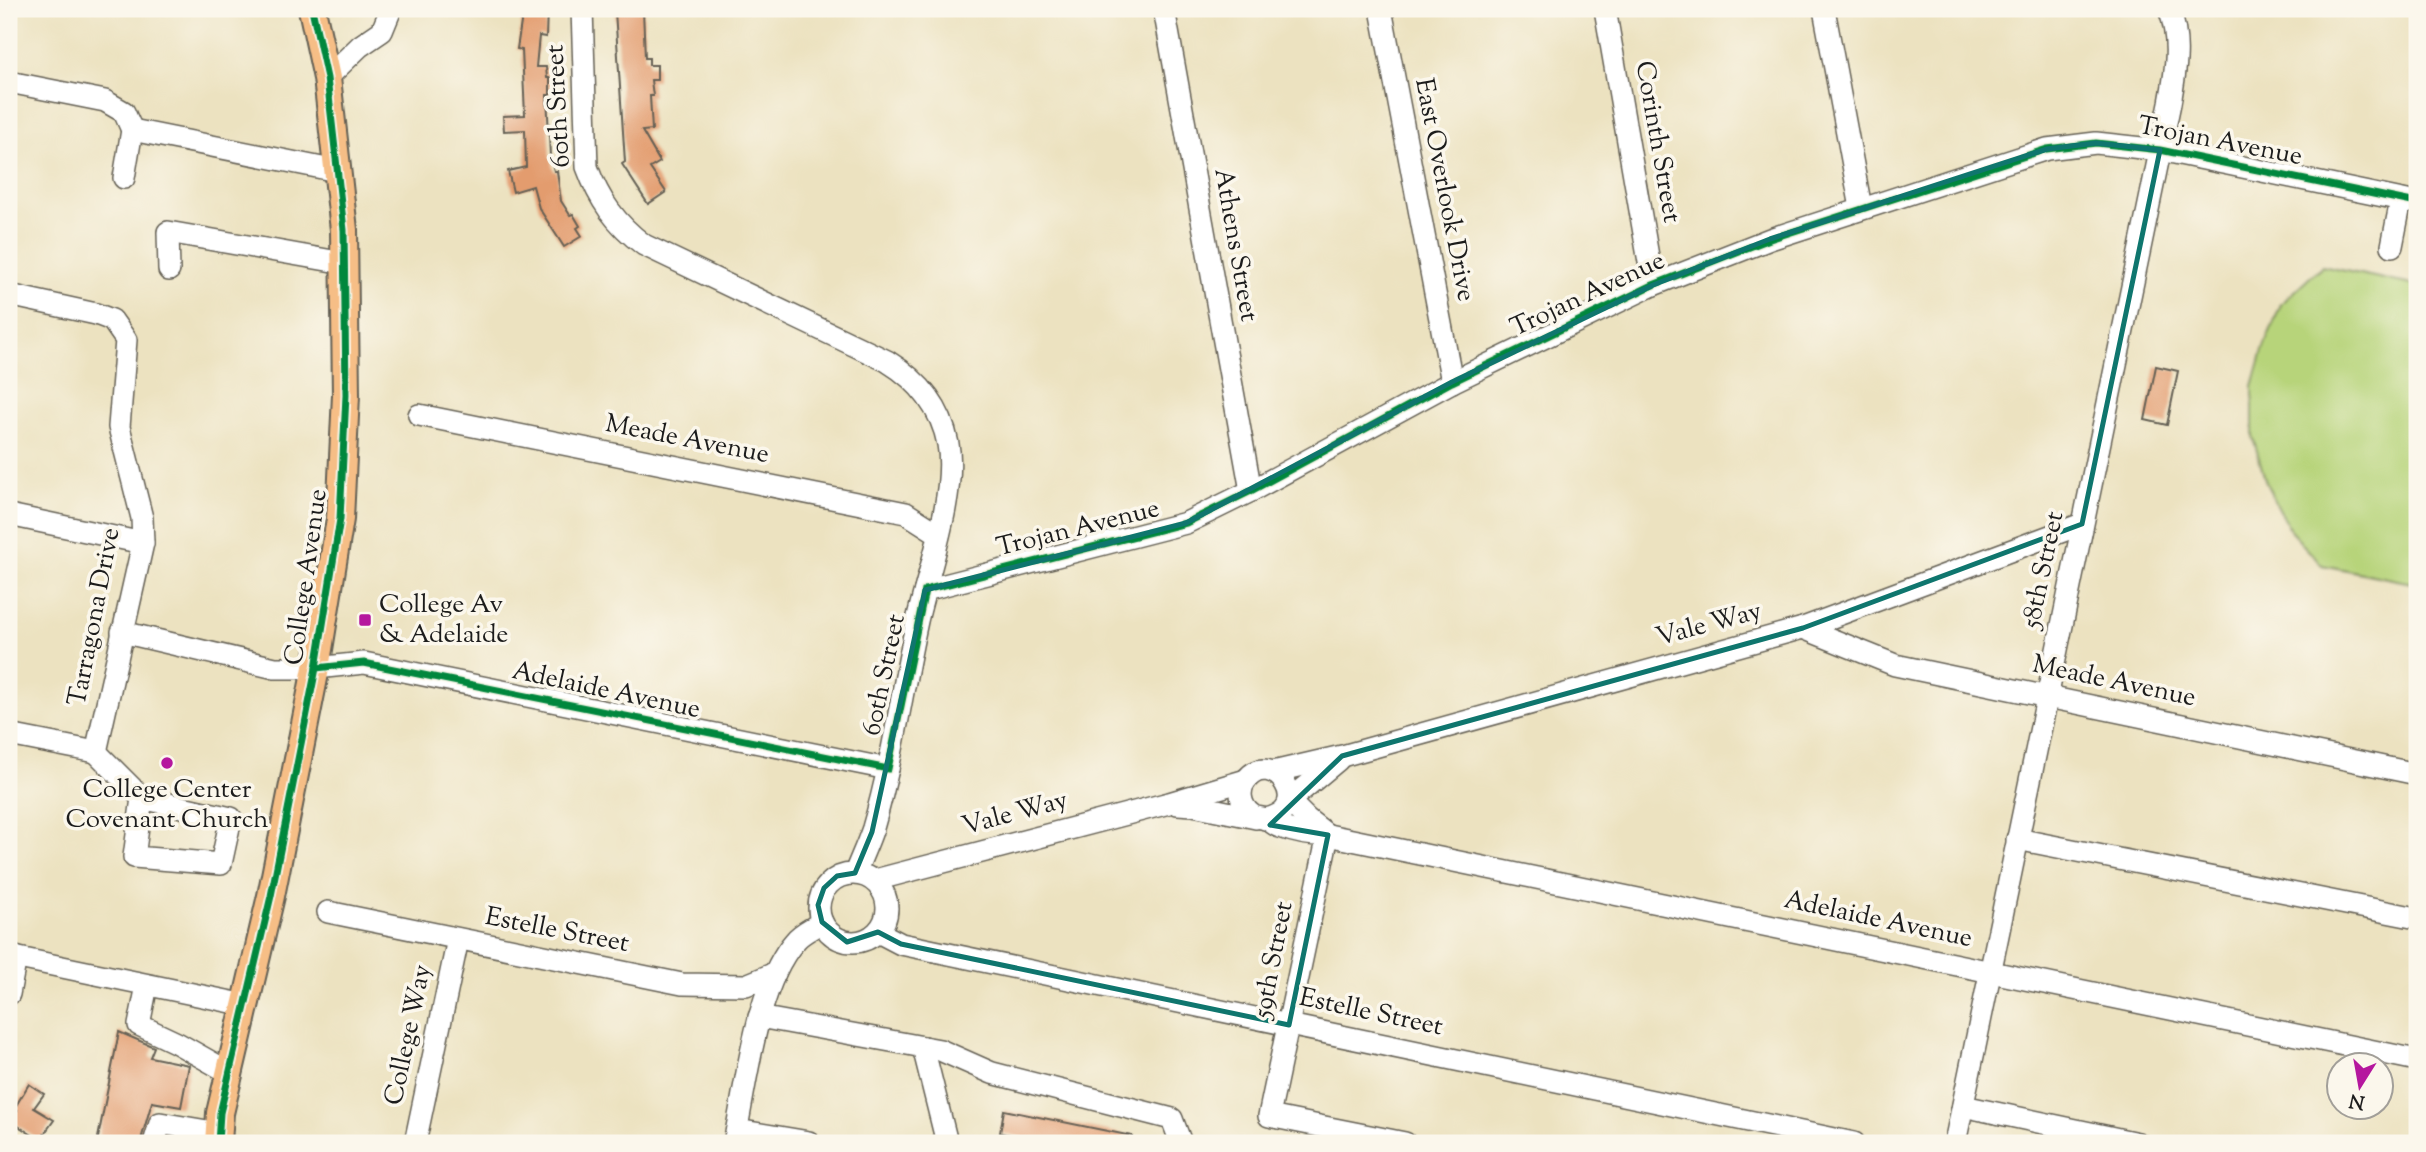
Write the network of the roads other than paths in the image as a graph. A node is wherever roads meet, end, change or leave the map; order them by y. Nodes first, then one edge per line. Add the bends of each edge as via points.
1 (312, 9) edge
2 (391, 9) edge
3 (582, 9) edge
4 (1164, 9) edge
5 (1381, 9) edge
6 (1605, 9) edge
7 (1824, 9) edge
8 (2169, 9) edge
9 (327, 78) junction
10 (9, 82) edge
11 (132, 130) junction
12 (2160, 150) junction
13 (337, 172) junction
14 (124, 178) dead end
15 (2409, 201) edge
16 (1861, 208) junction
17 (2392, 246) dead end
18 (344, 263) junction
19 (169, 270) dead end
20 (1653, 285) junction
21 (9, 295) edge
22 (1452, 382) junction
23 (419, 415) dead end
24 (1251, 491) junction
25 (9, 515) edge
26 (2082, 524) junction
27 (939, 534) junction
28 (143, 543) junction
29 (925, 590) junction
30 (1803, 628) junction
31 (122, 632) junction
32 (316, 668) junction
33 (2047, 696) junction
34 (9, 735) edge
35 (96, 752) junction
36 (1342, 756) junction
37 (888, 769) junction
38 (1273, 772) junction
39 (2417, 774) edge
40 (1247, 780) junction
41 (142, 798) junction
42 (1289, 802) junction
43 (1169, 803) junction
44 (1262, 819) junction
45 (1328, 835) junction
46 (2017, 839) junction
47 (865, 876) junction
48 (328, 912) dead end
49 (2417, 918) edge
50 (822, 922) junction
51 (878, 932) junction
52 (458, 939) junction
53 (12, 957) edge
54 (1990, 972) junction
55 (775, 973) junction
56 (147, 985) junction
57 (9, 994) edge
58 (246, 1005) junction
59 (760, 1017) junction
60 (1289, 1025) junction
61 (923, 1047) junction
62 (2417, 1060) edge
63 (230, 1073) junction
64 (1963, 1105) junction
65 (735, 1137) edge
66 (218, 1138) edge
67 (809, 1142) edge
68 (154, 1143) edge
69 (415, 1143) edge
70 (947, 1143) edge
71 (1181, 1143) edge
72 (1405, 1143) edge
73 (1854, 1143) edge
74 (1955, 1143) edge
75 (2138, 1143) edge

1 - 9 main road, College Avenue
2 - 9 street via 382,31
3 - 27 street, 60th Street via 587,167 602,202 621,226 645,245 887,361 916,382 936,411 948,444 950,475
4 - 24 street, Athens Street
5 - 22 street, East Overlook Drive
6 - 20 street, Corinth Street
7 - 16 street
8 - 12 street, 58th Street via 2176,27 2177,65
9 - 13 main road, College Avenue
10 - 11 street via 105,101 124,113
11 - 13 street
11 - 14 street
12 - 15 street, Trojan Avenue
12 - 16 street, Trojan Avenue via 2096,143 2047,149
12 - 26 street, 58th Street
13 - 18 main road, College Avenue
15 - 17 street
16 - 20 street, Trojan Avenue
18 - 19 street via 168,232
18 - 32 main road, College Avenue via 346,395 340,519
20 - 22 street, Trojan Avenue
21 - 28 street, Tarragona Drive via 112,320 126,340 119,427 142,518
22 - 24 street, Trojan Avenue
23 - 27 street, Meade Avenue via 906,513
24 - 29 street, Trojan Avenue via 1186,523
25 - 28 street
26 - 30 street, Vale Way
26 - 33 street, 58th Street
27 - 29 street, 60th Street
28 - 31 street, Tarragona Drive
29 - 37 street, 60th Street
30 - 33 street, Meade Avenue via 1895,665
30 - 36 street, Vale Way
31 - 32 street, Adelaide Avenue via 275,668
31 - 35 street, Tarragona Drive
32 - 37 street, Adelaide Avenue via 364,663
32 - 58 main road, College Avenue
33 - 39 street, Meade Avenue
33 - 46 street, 58th Street
34 - 35 street
35 - 41 street
36 - 38 street, Vale Way
36 - 42 street, Vale Way
37 - 47 street, 60th Street
38 - 40 street, Vale Way via 1259,772
38 - 42 street via 1285,781
40 - 43 street, Vale Way
40 - 44 street via 1242,802 1251,815
41 - 41 street via 134,857 221,864 232,818
42 - 44 street, Vale Way via 1280,814
42 - 45 street, Adelaide Avenue
43 - 44 street, Vale Way
43 - 47 street, Vale Way
44 - 45 street, Adelaide Avenue via 1278,827
45 - 54 street, Adelaide Avenue
45 - 60 street, 59th Street
46 - 49 street
46 - 54 street, 58th Street
47 - 50 street via 837,876 824,888 818,905
47 - 51 street via 886,896 887,915
48 - 52 street, Estelle Street
50 - 51 street via 832,935 847,942 863,941
50 - 55 street via 795,940
51 - 60 street, Estelle Street via 901,944
52 - 55 street, Estelle Street via 682,984 746,985
52 - 69 street, College Way
53 - 56 street
53 - 57 street
54 - 62 street, Adelaide Avenue
54 - 64 street, 58th Street
55 - 59 street
56 - 58 street
56 - 63 street via 139,1025
58 - 63 main road, College Avenue
59 - 61 street
59 - 65 street
60 - 72 street, 59th Street via 1269,1116
60 - 73 street, Estelle Street
61 - 70 street
61 - 71 street via 992,1073 1172,1119
63 - 66 main road, College Avenue
64 - 74 street, 58th Street
64 - 75 street
65 - 67 street
66 - 68 street via 160,1123

